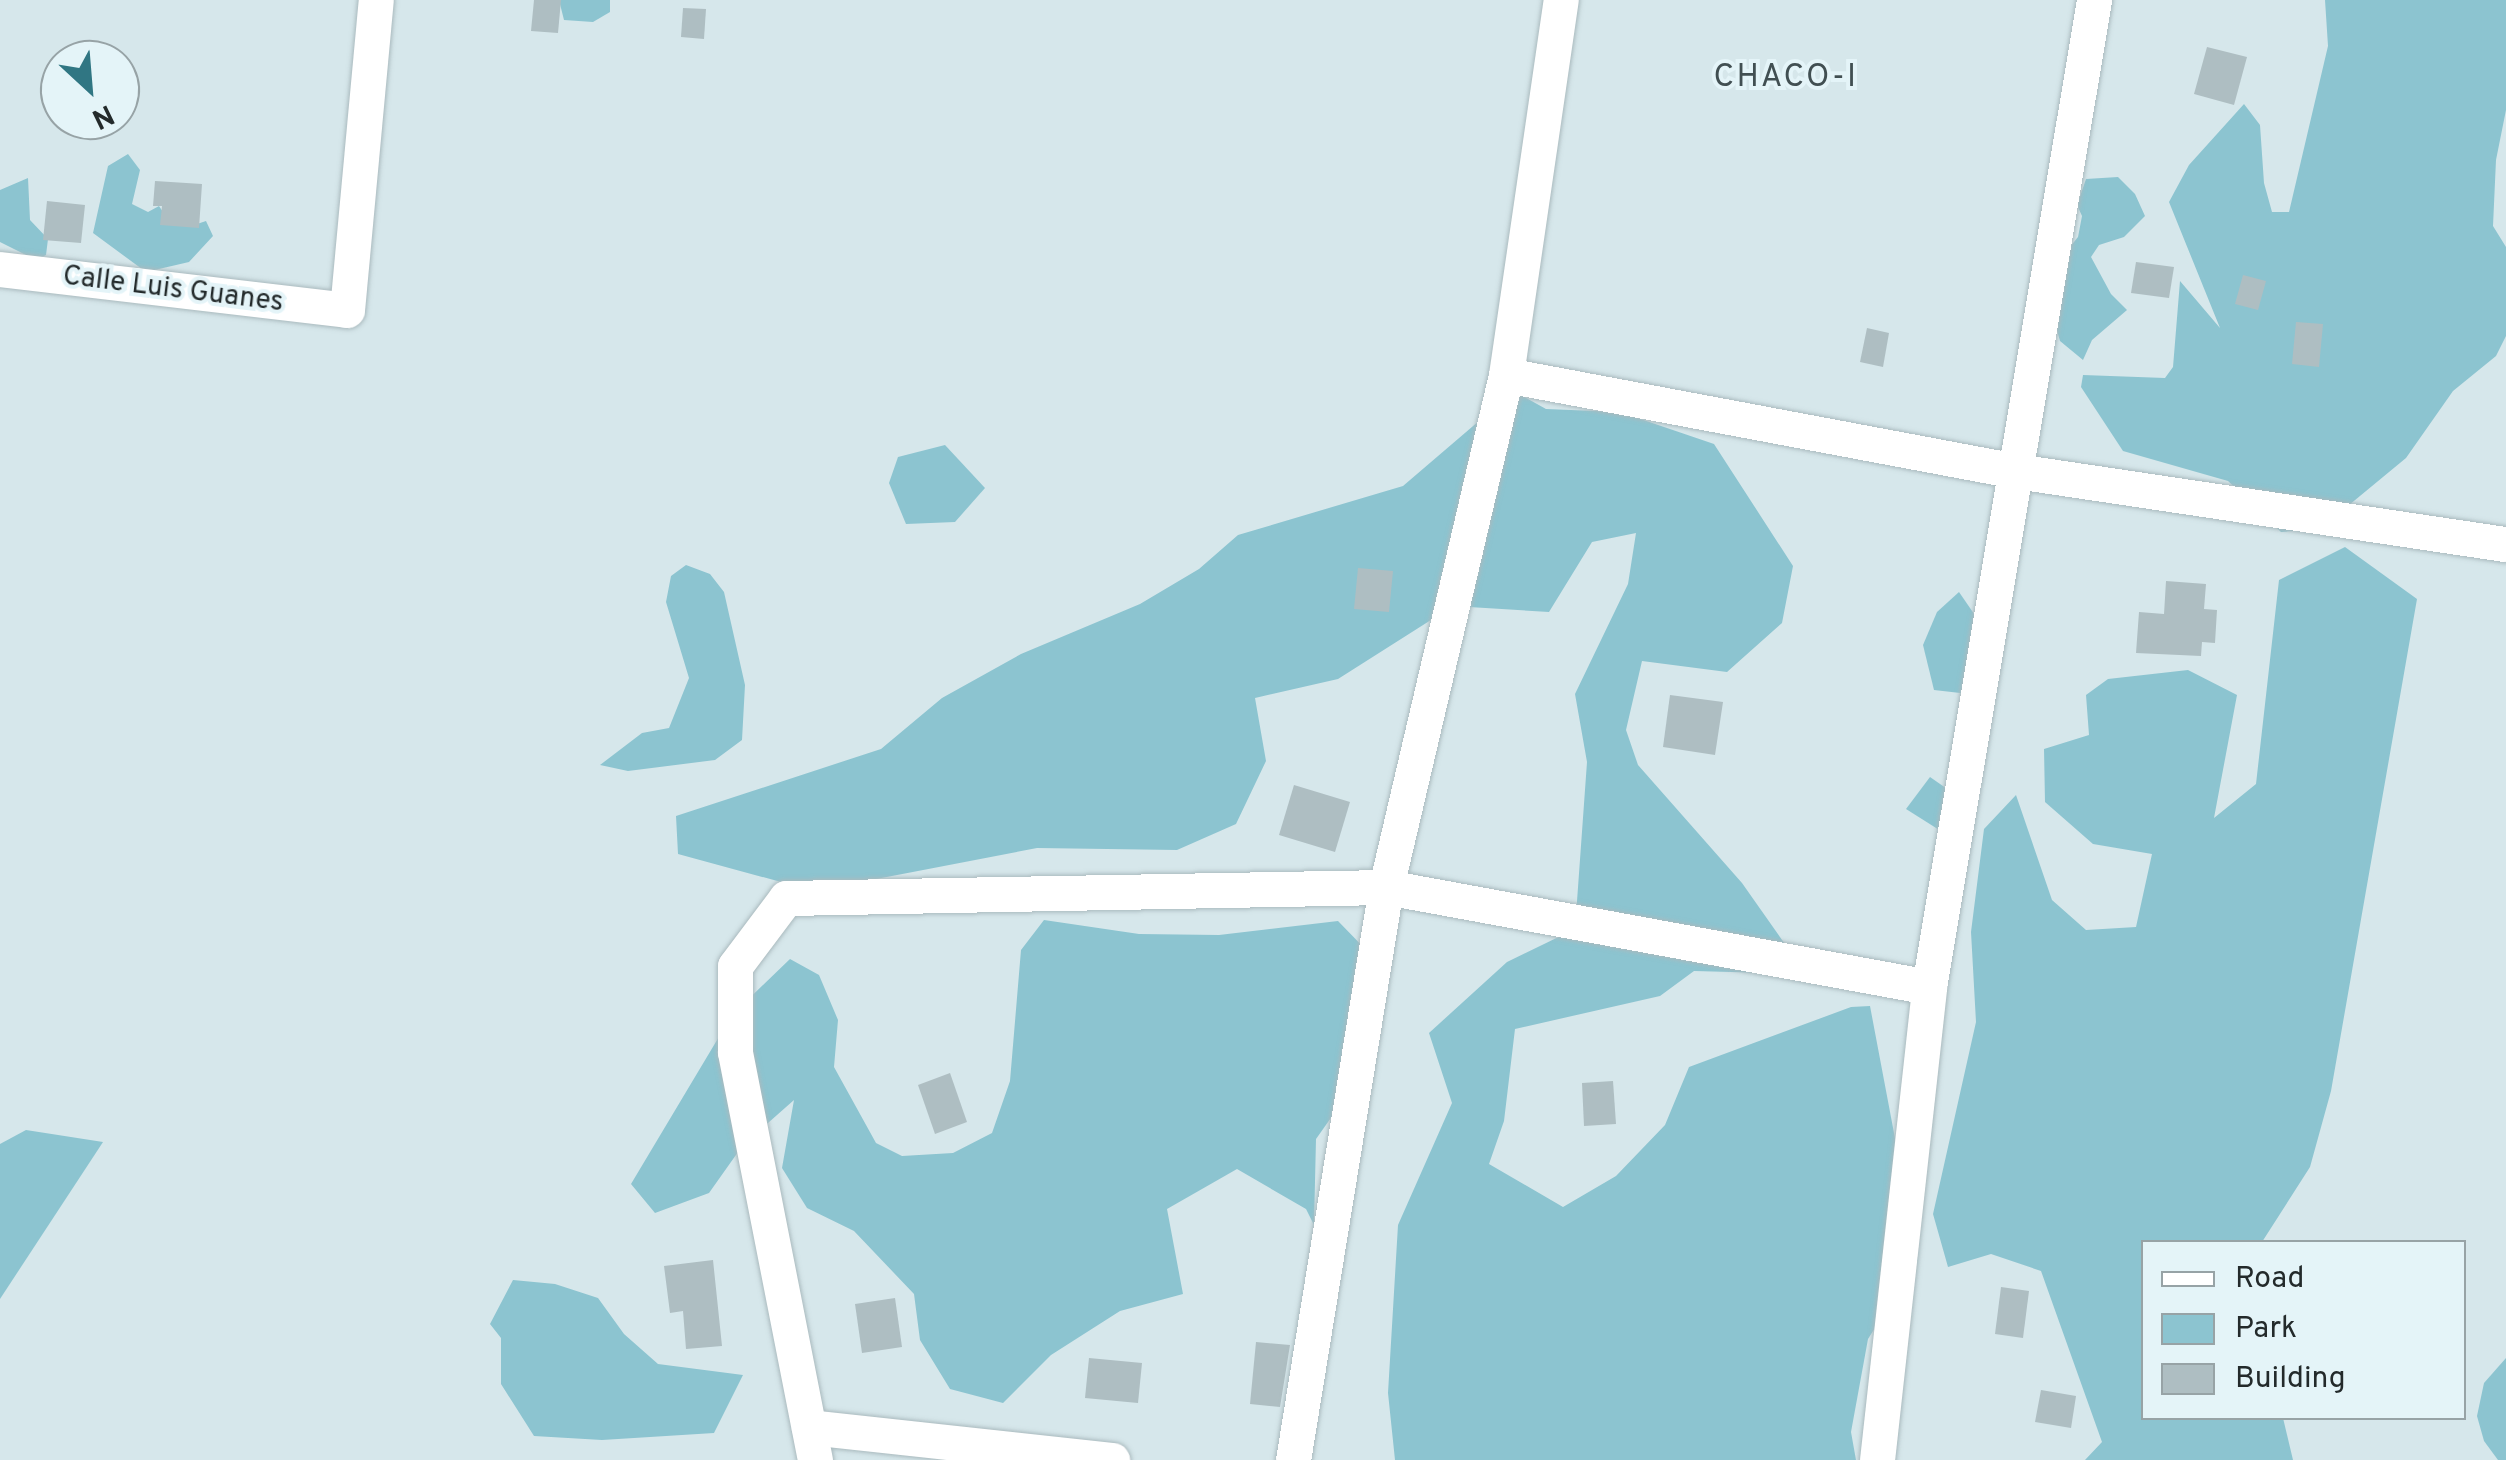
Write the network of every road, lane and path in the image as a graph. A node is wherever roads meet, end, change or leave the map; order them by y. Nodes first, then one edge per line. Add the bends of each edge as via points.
1 (376, 0) edge
2 (1560, 0) edge
3 (2094, 0) edge
4 (0, 270) edge
5 (1506, 375) junction
6 (2016, 470) junction
7 (2506, 544) edge
8 (1386, 887) junction
9 (1928, 988) junction
10 (812, 1444) edge
11 (1112, 1460) edge
12 (1293, 1460) edge
13 (1877, 1460) edge

1 - 4 street, Calle Luis Guanes via 346,310
2 - 5 street
3 - 6 street
5 - 6 street
5 - 8 street
6 - 7 street
6 - 9 street
8 - 9 street
8 - 10 street via 786,898 735,966 735,1052
8 - 12 street
9 - 13 street
10 - 11 street

